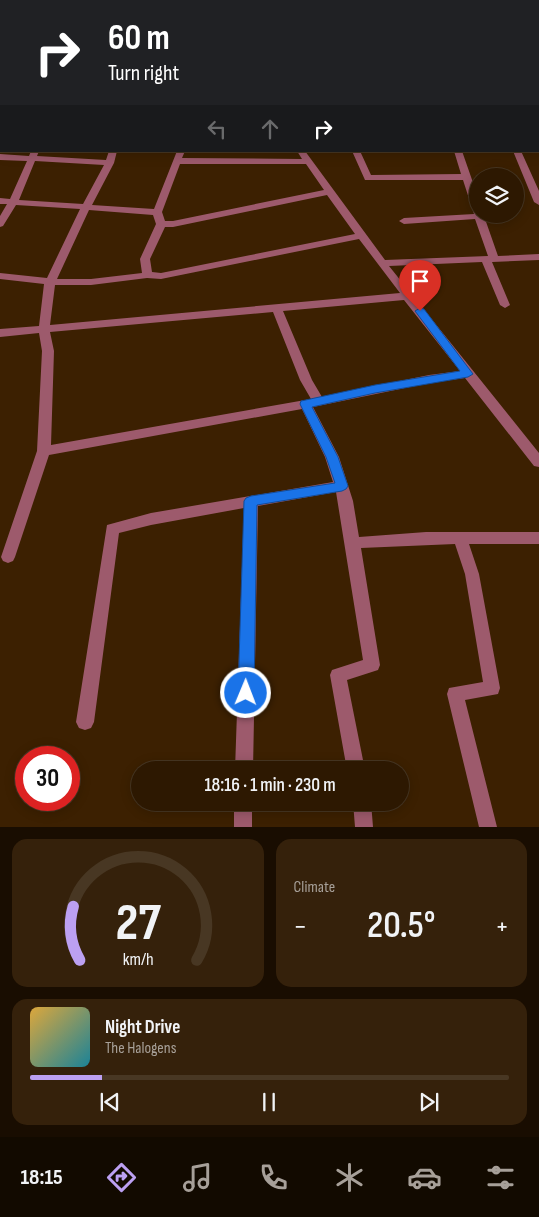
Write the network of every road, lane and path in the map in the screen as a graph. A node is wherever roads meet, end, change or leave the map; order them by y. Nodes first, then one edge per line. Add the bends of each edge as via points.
1 (113, 152) edge
2 (356, 152) edge
3 (458, 152) edge
4 (517, 152) edge
5 (34, 155) edge
6 (180, 156) edge
7 (305, 156) edge
8 (0, 157) edge
9 (110, 163) junction
10 (465, 177) junction
11 (469, 188) edge
12 (329, 192) junction
13 (0, 201) edge
14 (13, 202) junction
15 (539, 202) edge
16 (86, 207) junction
17 (157, 212) junction
18 (469, 215) edge
19 (404, 222) dead end
20 (480, 223) edge
21 (0, 224) edge
22 (161, 224) junction
23 (362, 235) junction
24 (539, 258) edge
25 (490, 259) junction
26 (383, 263) junction
27 (146, 275) junction
28 (0, 276) edge
29 (50, 282) junction
30 (408, 296) junction
31 (505, 306) dead end
32 (277, 309) junction
33 (44, 329) junction
34 (0, 333) edge
35 (468, 374) junction
36 (312, 403) junction
37 (44, 451) junction
38 (539, 462) edge
39 (342, 486) junction
40 (251, 501) junction
41 (460, 538) junction
42 (539, 538) edge
43 (353, 543) junction
44 (8, 557) dead end
45 (85, 722) dead end
46 (244, 761) edge
47 (354, 761) edge
48 (244, 811) edge
49 (363, 811) edge
50 (243, 827) edge
51 (364, 827) edge
52 (488, 827) edge

1 - 9 street
2 - 10 street via 368,178
3 - 10 street
4 - 15 street
5 - 8 street
5 - 9 street
5 - 14 street
6 - 7 street via 274,162
6 - 17 street
7 - 12 street
9 - 16 street
10 - 11 street
12 - 22 street
12 - 23 street
13 - 14 street
14 - 16 street
14 - 21 street
16 - 17 street
16 - 29 street
17 - 22 street
18 - 19 street
20 - 25 street
22 - 27 street via 146,259
23 - 26 street
23 - 27 street via 161,276
24 - 25 street
25 - 26 street
25 - 31 street
26 - 30 street
27 - 29 street via 116,281
28 - 29 street
29 - 33 street
30 - 32 street
30 - 35 street
32 - 33 street
32 - 36 street
33 - 34 street
33 - 37 street via 48,350
35 - 36 street
35 - 38 street
36 - 37 street
36 - 39 street
37 - 44 street
39 - 40 street
39 - 43 street
40 - 45 street via 112,529
40 - 46 street
41 - 42 street
41 - 43 street
41 - 52 street via 472,574 492,688 455,694
43 - 47 street via 372,665 338,675
48 - 50 street
49 - 51 street

